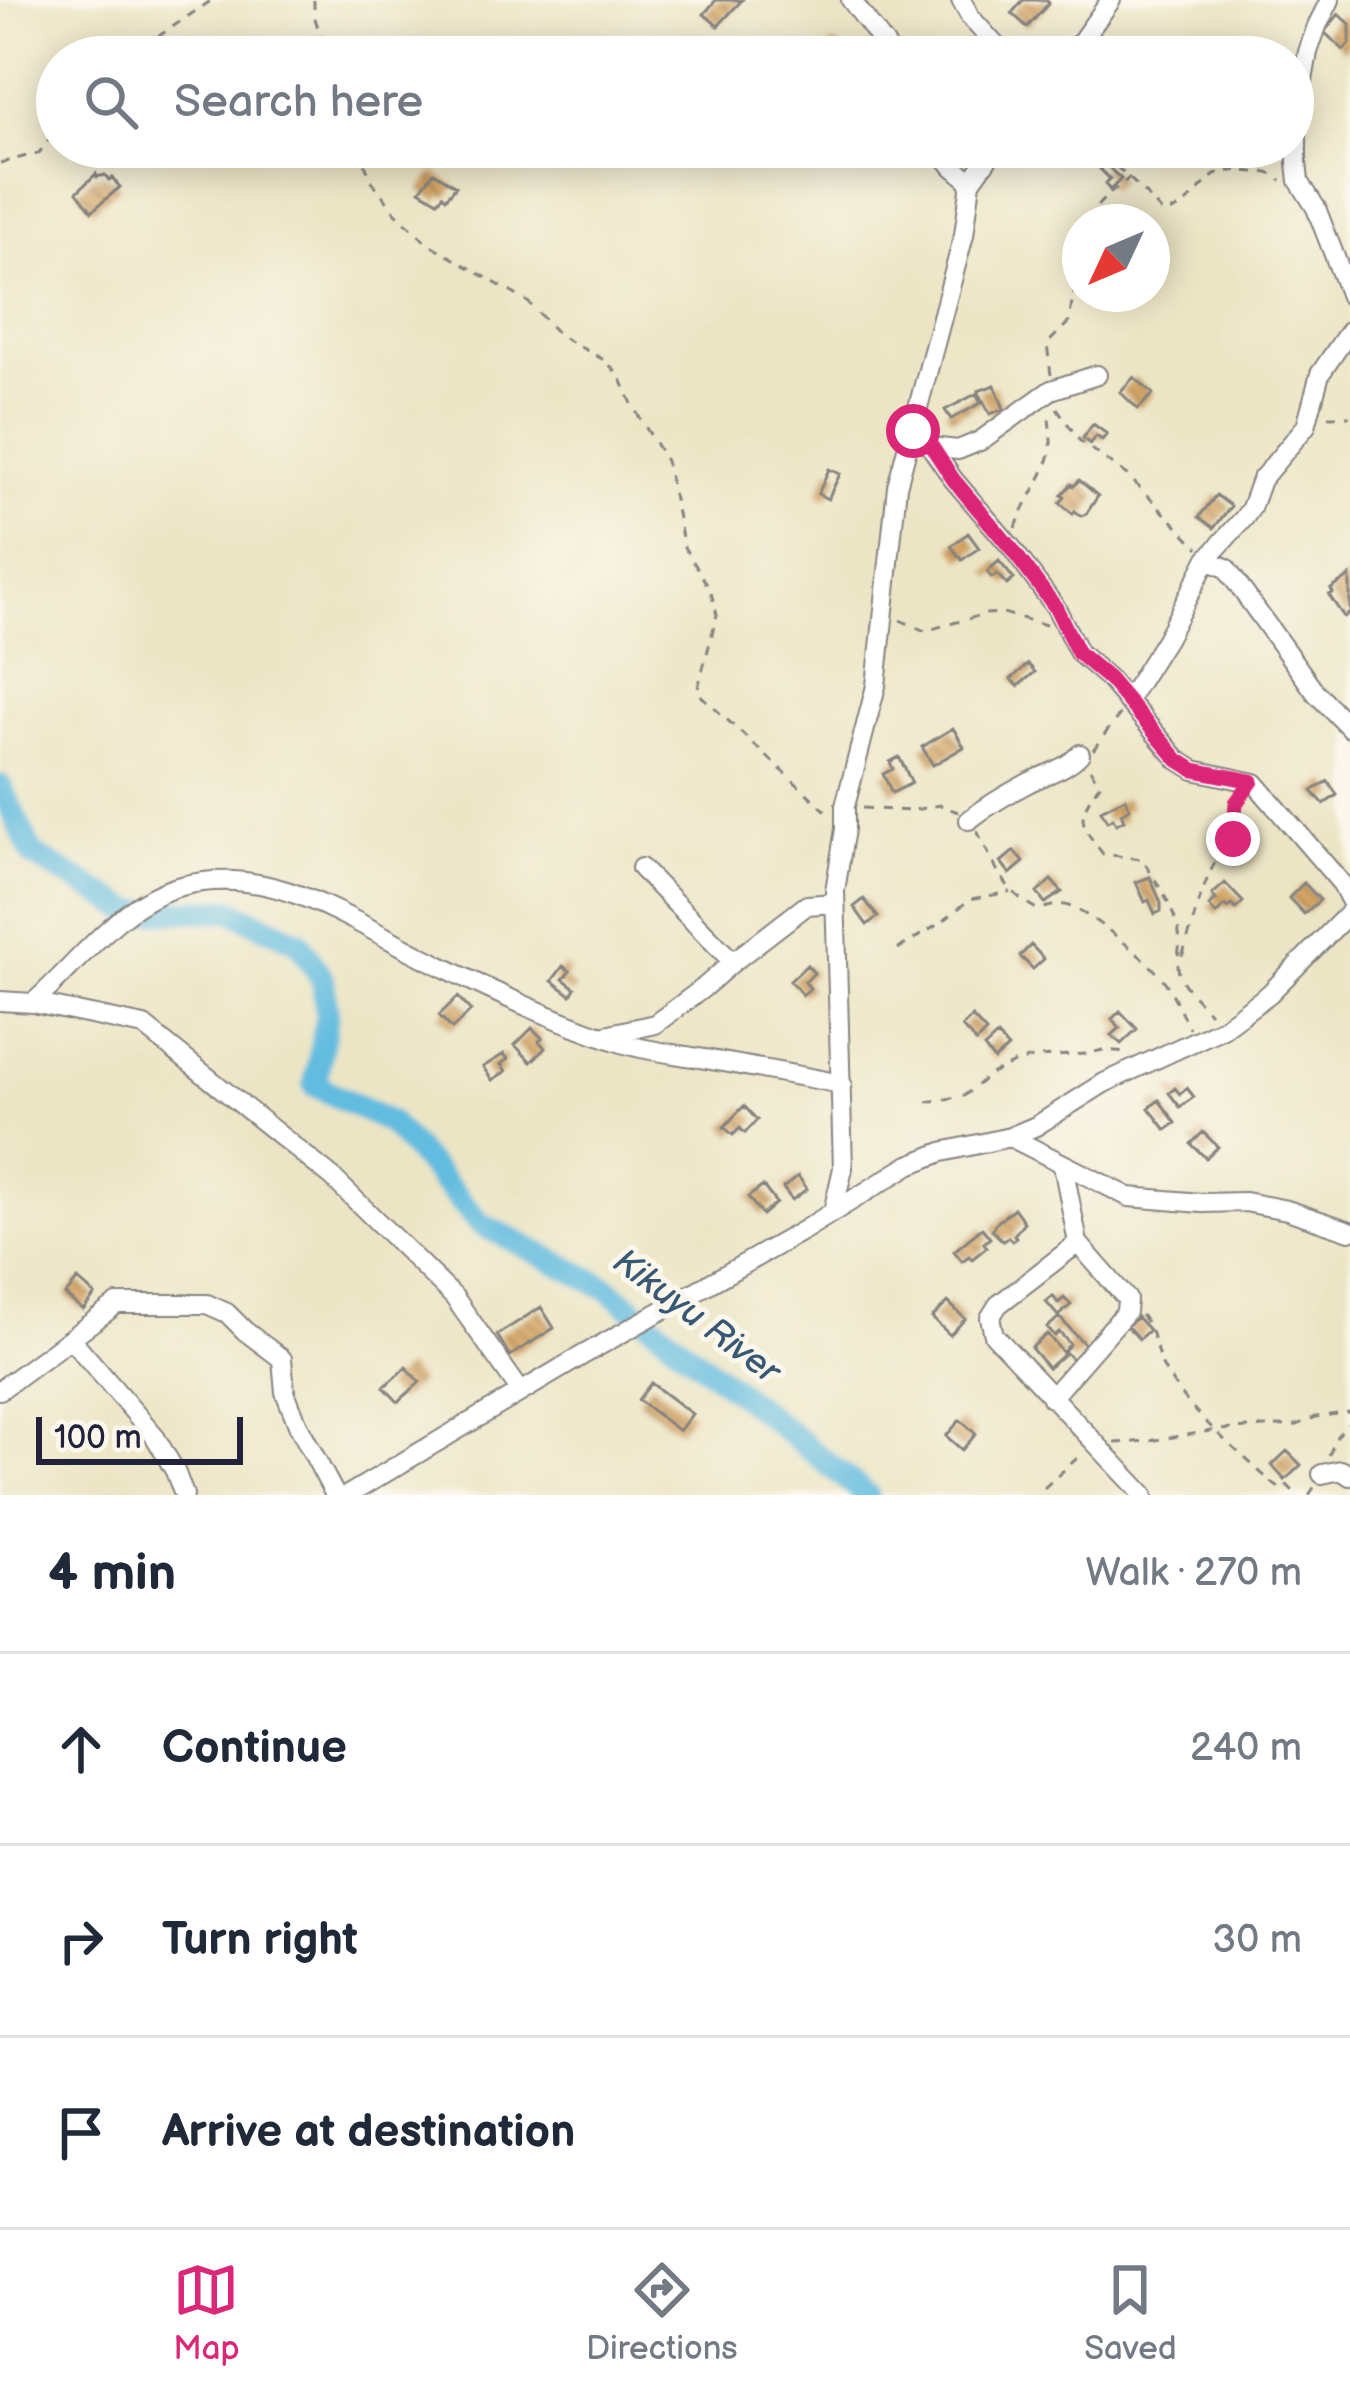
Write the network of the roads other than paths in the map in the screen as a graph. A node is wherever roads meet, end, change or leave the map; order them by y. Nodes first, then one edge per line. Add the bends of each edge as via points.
1 (850, 0) edge
2 (961, 0) edge
3 (1112, 0) edge
4 (1330, 0) edge
5 (878, 36) edge
6 (987, 36) edge
7 (1085, 36) edge
8 (1313, 36) edge
9 (954, 168) edge
10 (981, 168) edge
11 (1299, 168) edge
12 (971, 182) junction
13 (1348, 287) edge
14 (1350, 330) edge
15 (1097, 375) dead end
16 (913, 431) junction
17 (932, 447) junction
18 (1208, 559) junction
19 (1127, 701) junction
20 (1350, 728) edge
21 (1082, 757) road end
22 (969, 820) road end
23 (640, 868) dead end
24 (1350, 900) edge
25 (835, 903) junction
26 (1350, 912) edge
27 (733, 962) junction
28 (0, 1001) edge
29 (33, 1003) junction
30 (601, 1036) junction
31 (842, 1084) junction
32 (1010, 1137) junction
33 (1063, 1165) junction
34 (833, 1212) junction
35 (1350, 1231) edge
36 (1078, 1243) junction
37 (72, 1340) junction
38 (0, 1390) edge
39 (521, 1392) junction
40 (1051, 1398) junction
41 (1322, 1474) dead end
42 (1350, 1476) edge
43 (184, 1495) edge
44 (335, 1495) edge
45 (348, 1495) edge
46 (1144, 1495) edge

1 - 5 street
2 - 6 street
3 - 7 street
4 - 8 street
9 - 12 street
10 - 12 street
11 - 13 street
12 - 16 street
14 - 18 street via 1324,365 1294,443
15 - 17 street via 1051,390 980,441 958,450
16 - 17 street
16 - 25 street via 897,486 876,686 845,806
17 - 19 street via 1056,608 1078,653
18 - 19 street
18 - 20 street via 1226,568
19 - 24 street via 1178,760 1252,781
21 - 22 street
23 - 27 street
25 - 27 street via 806,905
25 - 31 street
26 - 32 street via 1223,1028
27 - 30 street via 656,1024
28 - 29 street
29 - 30 street via 156,894 223,880 318,901 524,1006
29 - 39 street via 144,1026 333,1178 454,1298
30 - 31 street
31 - 34 street via 843,1168
32 - 33 street
32 - 34 street via 909,1165
33 - 35 street via 1130,1197 1244,1202
33 - 36 street
34 - 39 street
36 - 40 street via 1127,1299 1126,1312
36 - 40 street via 990,1318 994,1335
37 - 38 street
37 - 43 street via 154,1435
37 - 44 street via 117,1304 207,1304 227,1313 282,1359 285,1392
39 - 45 street
40 - 46 street
41 - 42 street

